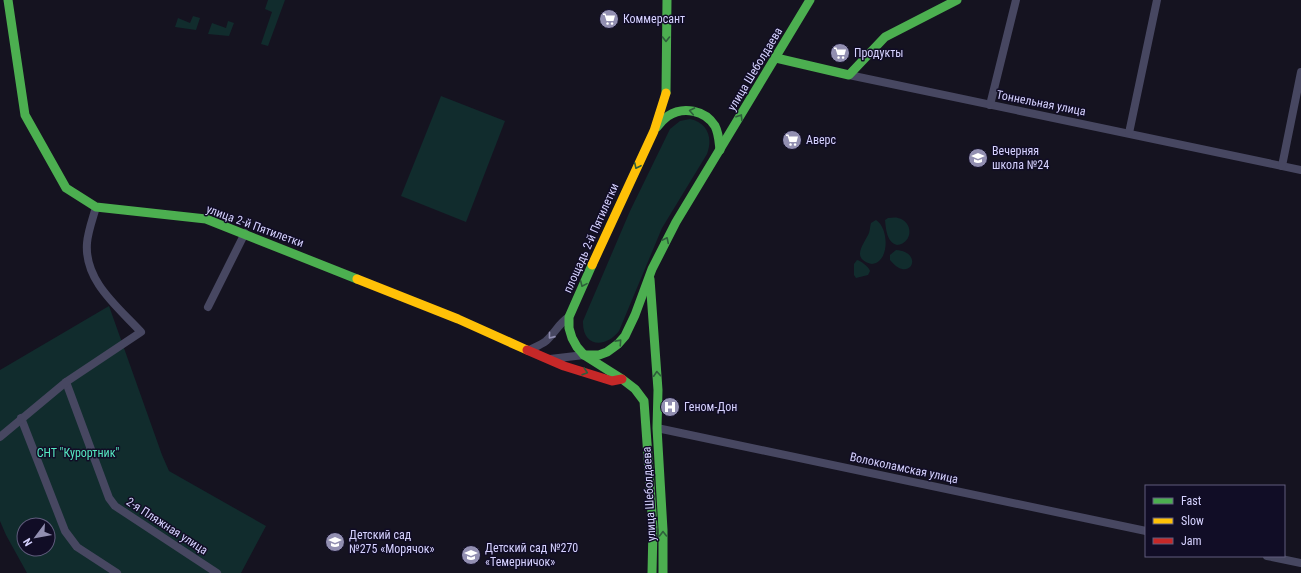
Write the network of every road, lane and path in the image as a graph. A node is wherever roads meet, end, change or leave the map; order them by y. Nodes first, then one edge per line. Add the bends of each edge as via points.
1 (8, 0) edge
2 (667, 0) edge
3 (810, 0) edge
4 (957, 0) edge
5 (1016, 0) edge
6 (1157, 0) edge
7 (776, 58) junction
8 (1301, 72) edge
9 (848, 75) junction
10 (990, 105) junction
11 (654, 131) junction
12 (1129, 133) junction
13 (720, 150) junction
14 (1282, 166) junction
15 (1301, 170) edge
16 (96, 207) junction
17 (245, 233) junction
18 (650, 275) junction
19 (208, 307) dead end
20 (569, 317) junction
21 (529, 350) junction
22 (584, 355) junction
23 (549, 359) junction
24 (622, 379) junction
25 (66, 382) junction
26 (21, 418) junction
27 (646, 422) joint
28 (657, 428) junction
29 (0, 437) edge
30 (1145, 531) edge
31 (1272, 557) edge
32 (1301, 563) edge
33 (117, 573) edge
34 (217, 573) edge
35 (652, 573) edge
36 (663, 573) edge

1 - 16 main road, улица 2-й Пятилетки via 24,115 66,188
2 -> 11 main road, площадь 2-й Пятилетки via 666,95
3 - 7 main road, улица Шеболдаева
4 - 9 main road via 885,37
5 - 10 street
6 - 12 street
7 - 9 main road, Тоннельная улица
13 -> 7 main road, улица Шеболдаева
8 - 14 street
9 - 10 street, Тоннельная улица
10 - 12 street, Тоннельная улица
13 -> 11 main road, площадь 2-й Пятилетки via 715,127 704,114 695,111 686,109 669,115
11 -> 20 main road, площадь 2-й Пятилетки
12 - 14 street, Тоннельная улица
18 -> 13 main road via 676,222
14 - 15 street, Тоннельная улица
16 - 17 main road, улица 2-й Пятилетки via 206,218
16 - 25 street via 87,242 88,261 100,288 141,332
17 - 19 street
17 - 21 main road, улица 2-й Пятилетки
22 -> 18 main road via 607,352 625,336
28 -> 18 main road, улица Шеболдаева via 658,390
20 -> 21 street via 540,346
20 - 22 main road, площадь 2-й Пятилетки via 570,335
21 - 23 main road, улица 2-й Пятилетки
22 - 23 street
22 - 24 main road, площадь 2-й Пятилетки
23 -> 24 main road, улица 2-й Пятилетки via 612,381
24 - 27 main road, площадь 2-й Пятилетки via 635,389 644,401
25 - 26 street
25 - 34 street, 2-я Пляжная улица via 109,498 115,506
26 - 29 street
26 - 33 street via 65,531 77,547
27 - 35 main road, улица Шеболдаева via 653,527
28 - 30 street, Волоколамская улица
36 -> 28 main road, улица Шеболдаева
31 - 32 street

